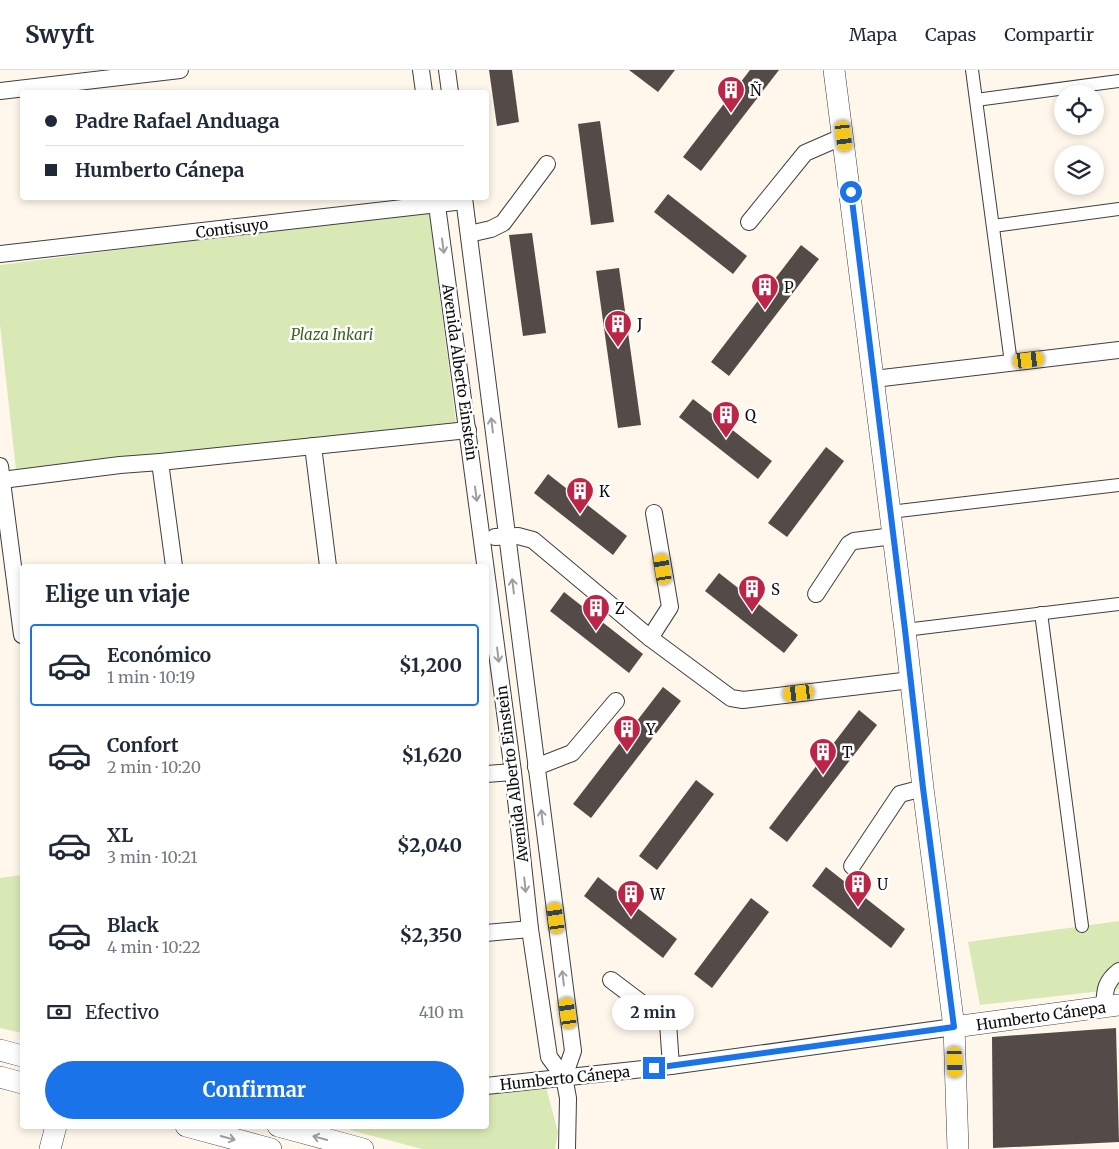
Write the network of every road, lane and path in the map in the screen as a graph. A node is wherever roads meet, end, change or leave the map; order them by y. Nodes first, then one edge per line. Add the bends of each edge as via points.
1 (180, 70) edge
2 (421, 70) edge
3 (447, 70) edge
4 (834, 70) edge
5 (972, 70) edge
6 (125, 73) edge
7 (1119, 81) edge
8 (424, 90) edge
9 (450, 90) edge
10 (0, 91) edge
11 (976, 100) junction
12 (844, 136) junction
13 (547, 164) dead end
14 (450, 200) edge
15 (464, 200) edge
16 (437, 201) edge
17 (1119, 209) edge
18 (749, 222) dead end
19 (993, 226) junction
20 (469, 234) junction
21 (0, 254) edge
22 (1119, 350) edge
23 (1011, 363) junction
24 (874, 379) junction
25 (468, 430) junction
26 (313, 446) junction
27 (160, 462) junction
28 (1, 473) edge
29 (1119, 485) edge
30 (890, 512) junction
31 (654, 513) dead end
32 (506, 536) junction
33 (893, 536) junction
34 (483, 538) junction
35 (174, 564) edge
36 (328, 564) edge
37 (486, 564) edge
38 (489, 585) edge
39 (816, 594) dead end
40 (1119, 604) edge
41 (1041, 612) junction
42 (20, 620) edge
43 (905, 630) junction
44 (650, 638) junction
45 (910, 680) junction
46 (616, 701) dead end
47 (536, 767) junction
48 (513, 772) junction
49 (489, 774) edge
50 (923, 788) junction
51 (852, 866) dead end
52 (1082, 926) dead end
53 (530, 929) junction
54 (489, 933) edge
55 (1119, 971) edge
56 (611, 980) dead end
57 (1112, 1006) edge
58 (954, 1027) junction
59 (0, 1050) edge
60 (20, 1055) edge
61 (671, 1066) junction
62 (0, 1077) edge
63 (564, 1077) junction
64 (20, 1082) edge
65 (489, 1086) edge
66 (55, 1129) edge
67 (197, 1129) edge
68 (289, 1129) edge
69 (50, 1149) edge
70 (270, 1149) edge
71 (363, 1149) edge
72 (567, 1149) edge
73 (958, 1149) edge

1 - 6 street
2 - 8 street
3 - 9 street
4 - 12 street
5 - 11 street
6 - 10 street
7 - 11 street
11 - 19 street
12 - 18 street via 805,153
12 - 24 street
13 - 20 street via 503,223 490,230
14 - 16 street, Contisuyo
15 - 20 street, Avenida Alberto Einstein
16 - 21 street, Contisuyo
16 -> 25 street, Avenida Alberto Einstein
17 - 19 street
19 - 23 street
32 -> 20 street, Avenida Alberto Einstein
22 - 23 street
23 - 24 street
24 - 30 street
25 - 26 street
25 -> 34 street, Avenida Alberto Einstein
26 - 27 street
26 - 36 street
27 - 28 street
27 - 35 street
28 - 42 street
29 - 30 street
30 - 33 street
31 - 44 street via 670,607
32 - 34 street
32 - 44 street via 533,540
47 -> 32 street, Avenida Alberto Einstein
33 - 39 street via 849,544
33 - 43 street
34 -> 37 street, Avenida Alberto Einstein
38 -> 48 street, Avenida Alberto Einstein
40 - 41 street
41 - 43 street
41 - 52 street
43 - 45 street
44 - 45 street via 731,698 743,700
45 - 50 street
46 - 47 street via 572,753
63 -> 47 street, Avenida Alberto Einstein via 573,1051
48 - 49 street
48 -> 53 street, Avenida Alberto Einstein
50 - 51 street via 900,794
50 - 58 street
53 - 54 street
53 - 63 street, Avenida Alberto Einstein via 549,1057
55 - 57 street via 1105,988
56 - 61 street via 668,1023
57 - 58 street, Humberto Cánepa
58 - 61 street, Humberto Cánepa
58 - 73 street
59 - 60 street
61 - 63 street, Humberto Cánepa
62 - 64 street
63 - 65 street, Humberto Cánepa
63 - 72 street, Avenida Alberto Einstein via 568,1098
66 - 69 street
67 -> 70 street
71 -> 68 street

